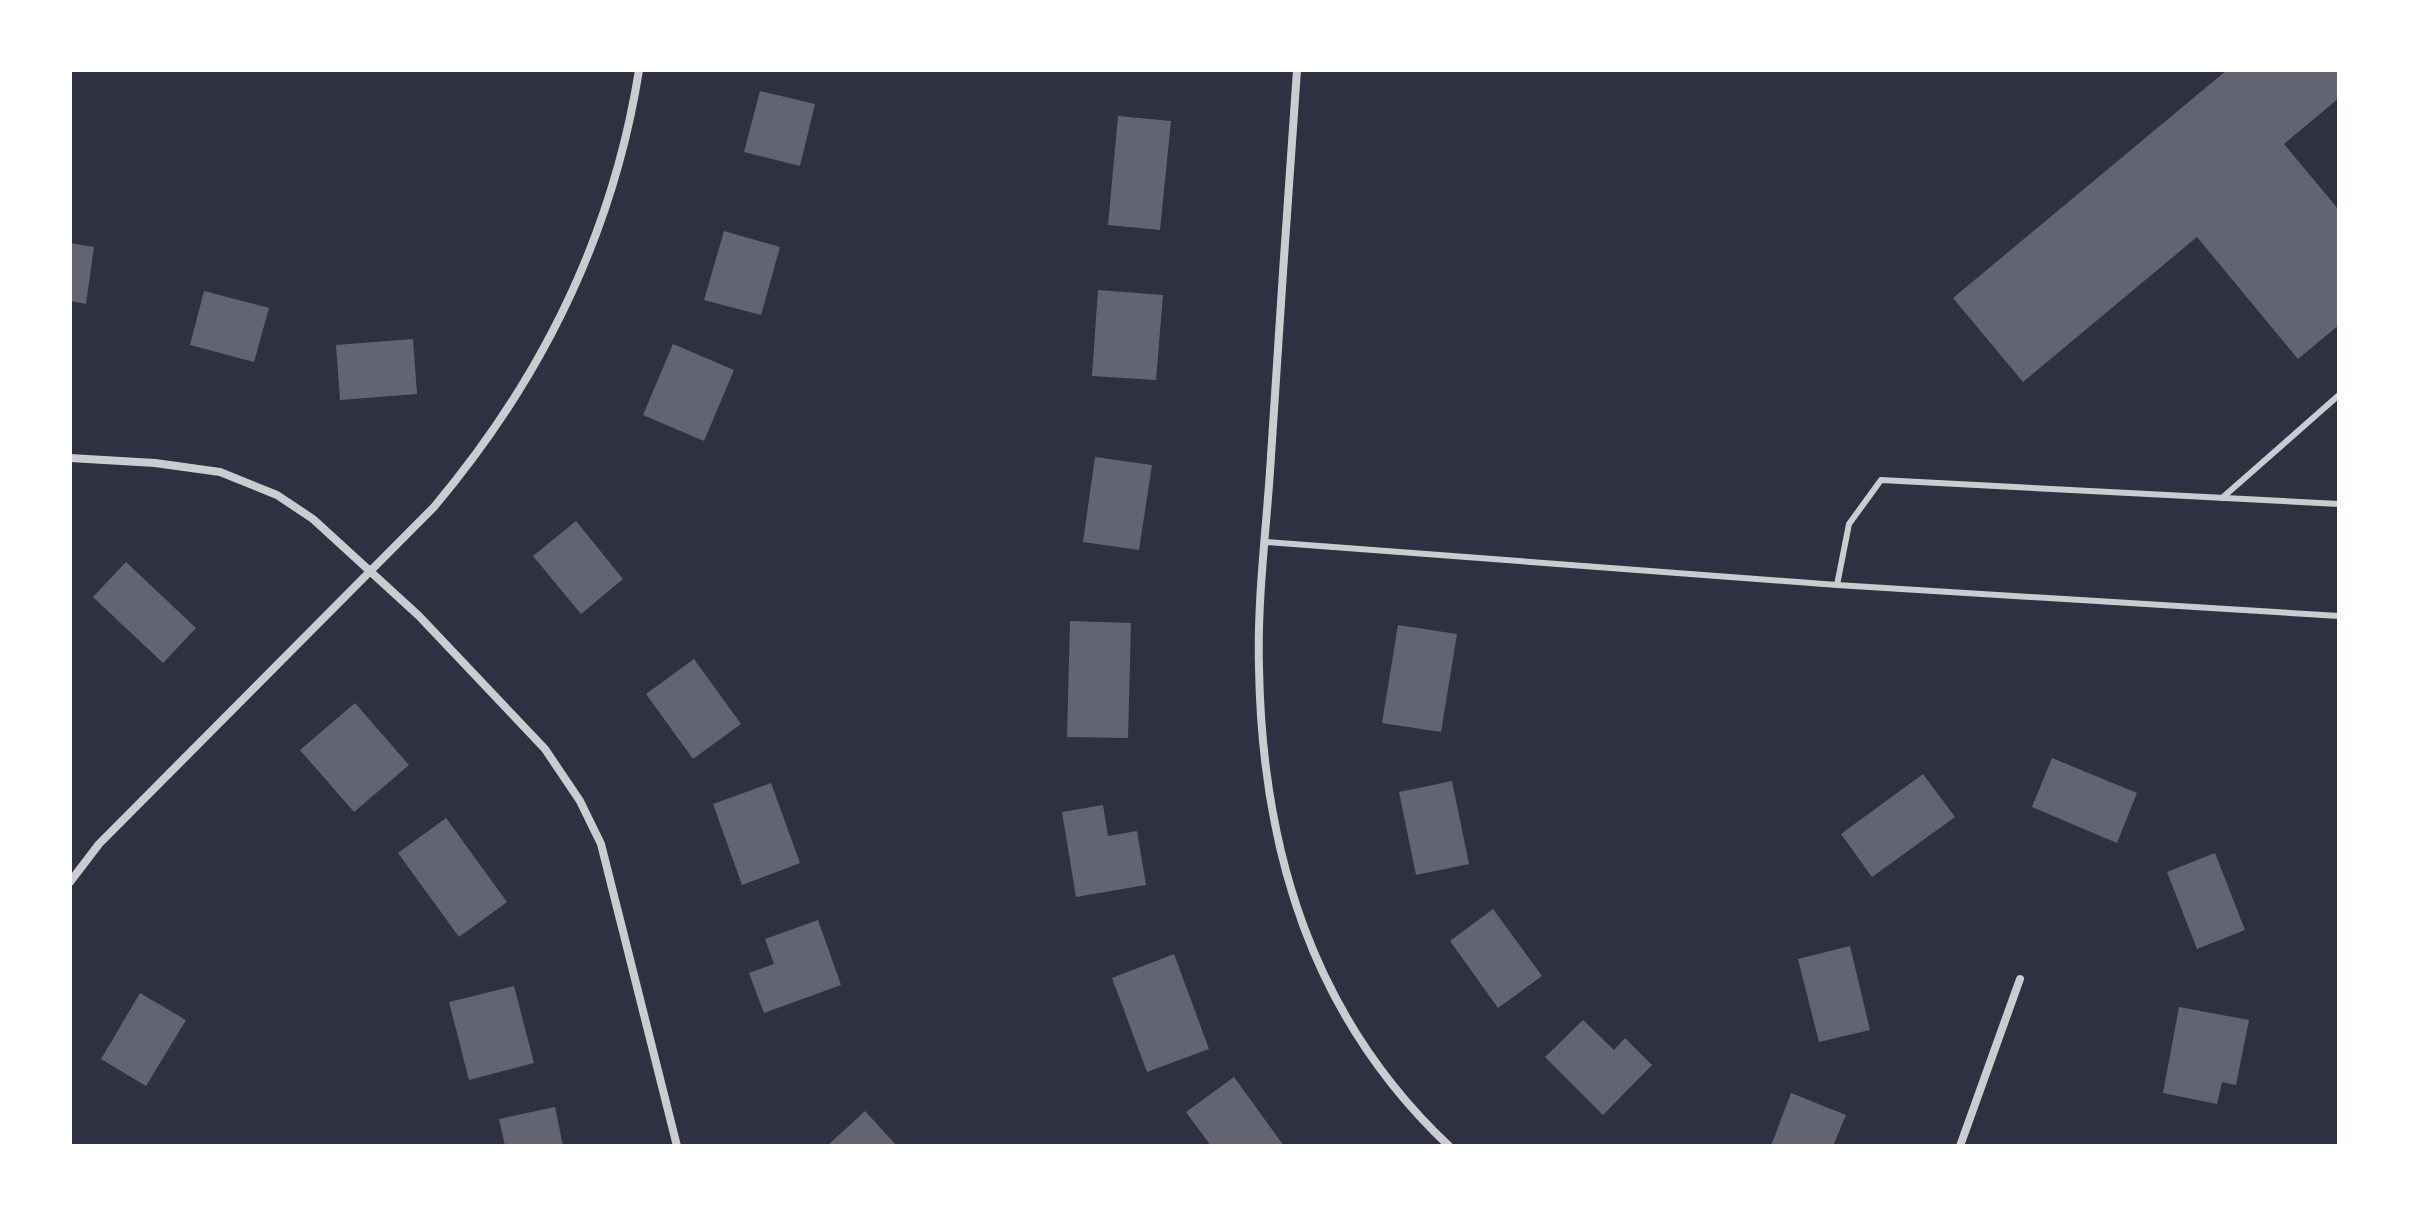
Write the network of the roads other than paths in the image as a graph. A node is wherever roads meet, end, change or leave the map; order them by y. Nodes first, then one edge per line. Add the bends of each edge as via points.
1 (639, 70) edge
2 (1297, 70) edge
3 (2339, 395) edge
4 (70, 458) edge
5 (2222, 498) junction
6 (2339, 504) edge
7 (1266, 542) junction
8 (370, 572) junction
9 (1837, 585) junction
10 (2339, 616) edge
11 (70, 882) edge
12 (2020, 979) dead end
13 (677, 1146) edge
14 (1449, 1146) edge
15 (1960, 1146) edge

1 - 8 street via 629,132 602,223 562,316 521,390 465,470
2 - 7 street
3 - 5 lane
4 - 8 street via 155,463 251,481 313,519
5 - 6 lane
5 - 9 lane via 1881,480 1849,524
7 - 9 lane
7 - 14 street via 1258,665 1265,782 1281,861 1309,943 1348,1019 1371,1056
8 - 11 street via 99,844
8 - 13 street via 545,749 580,801 601,844
9 - 10 lane
12 - 15 street

